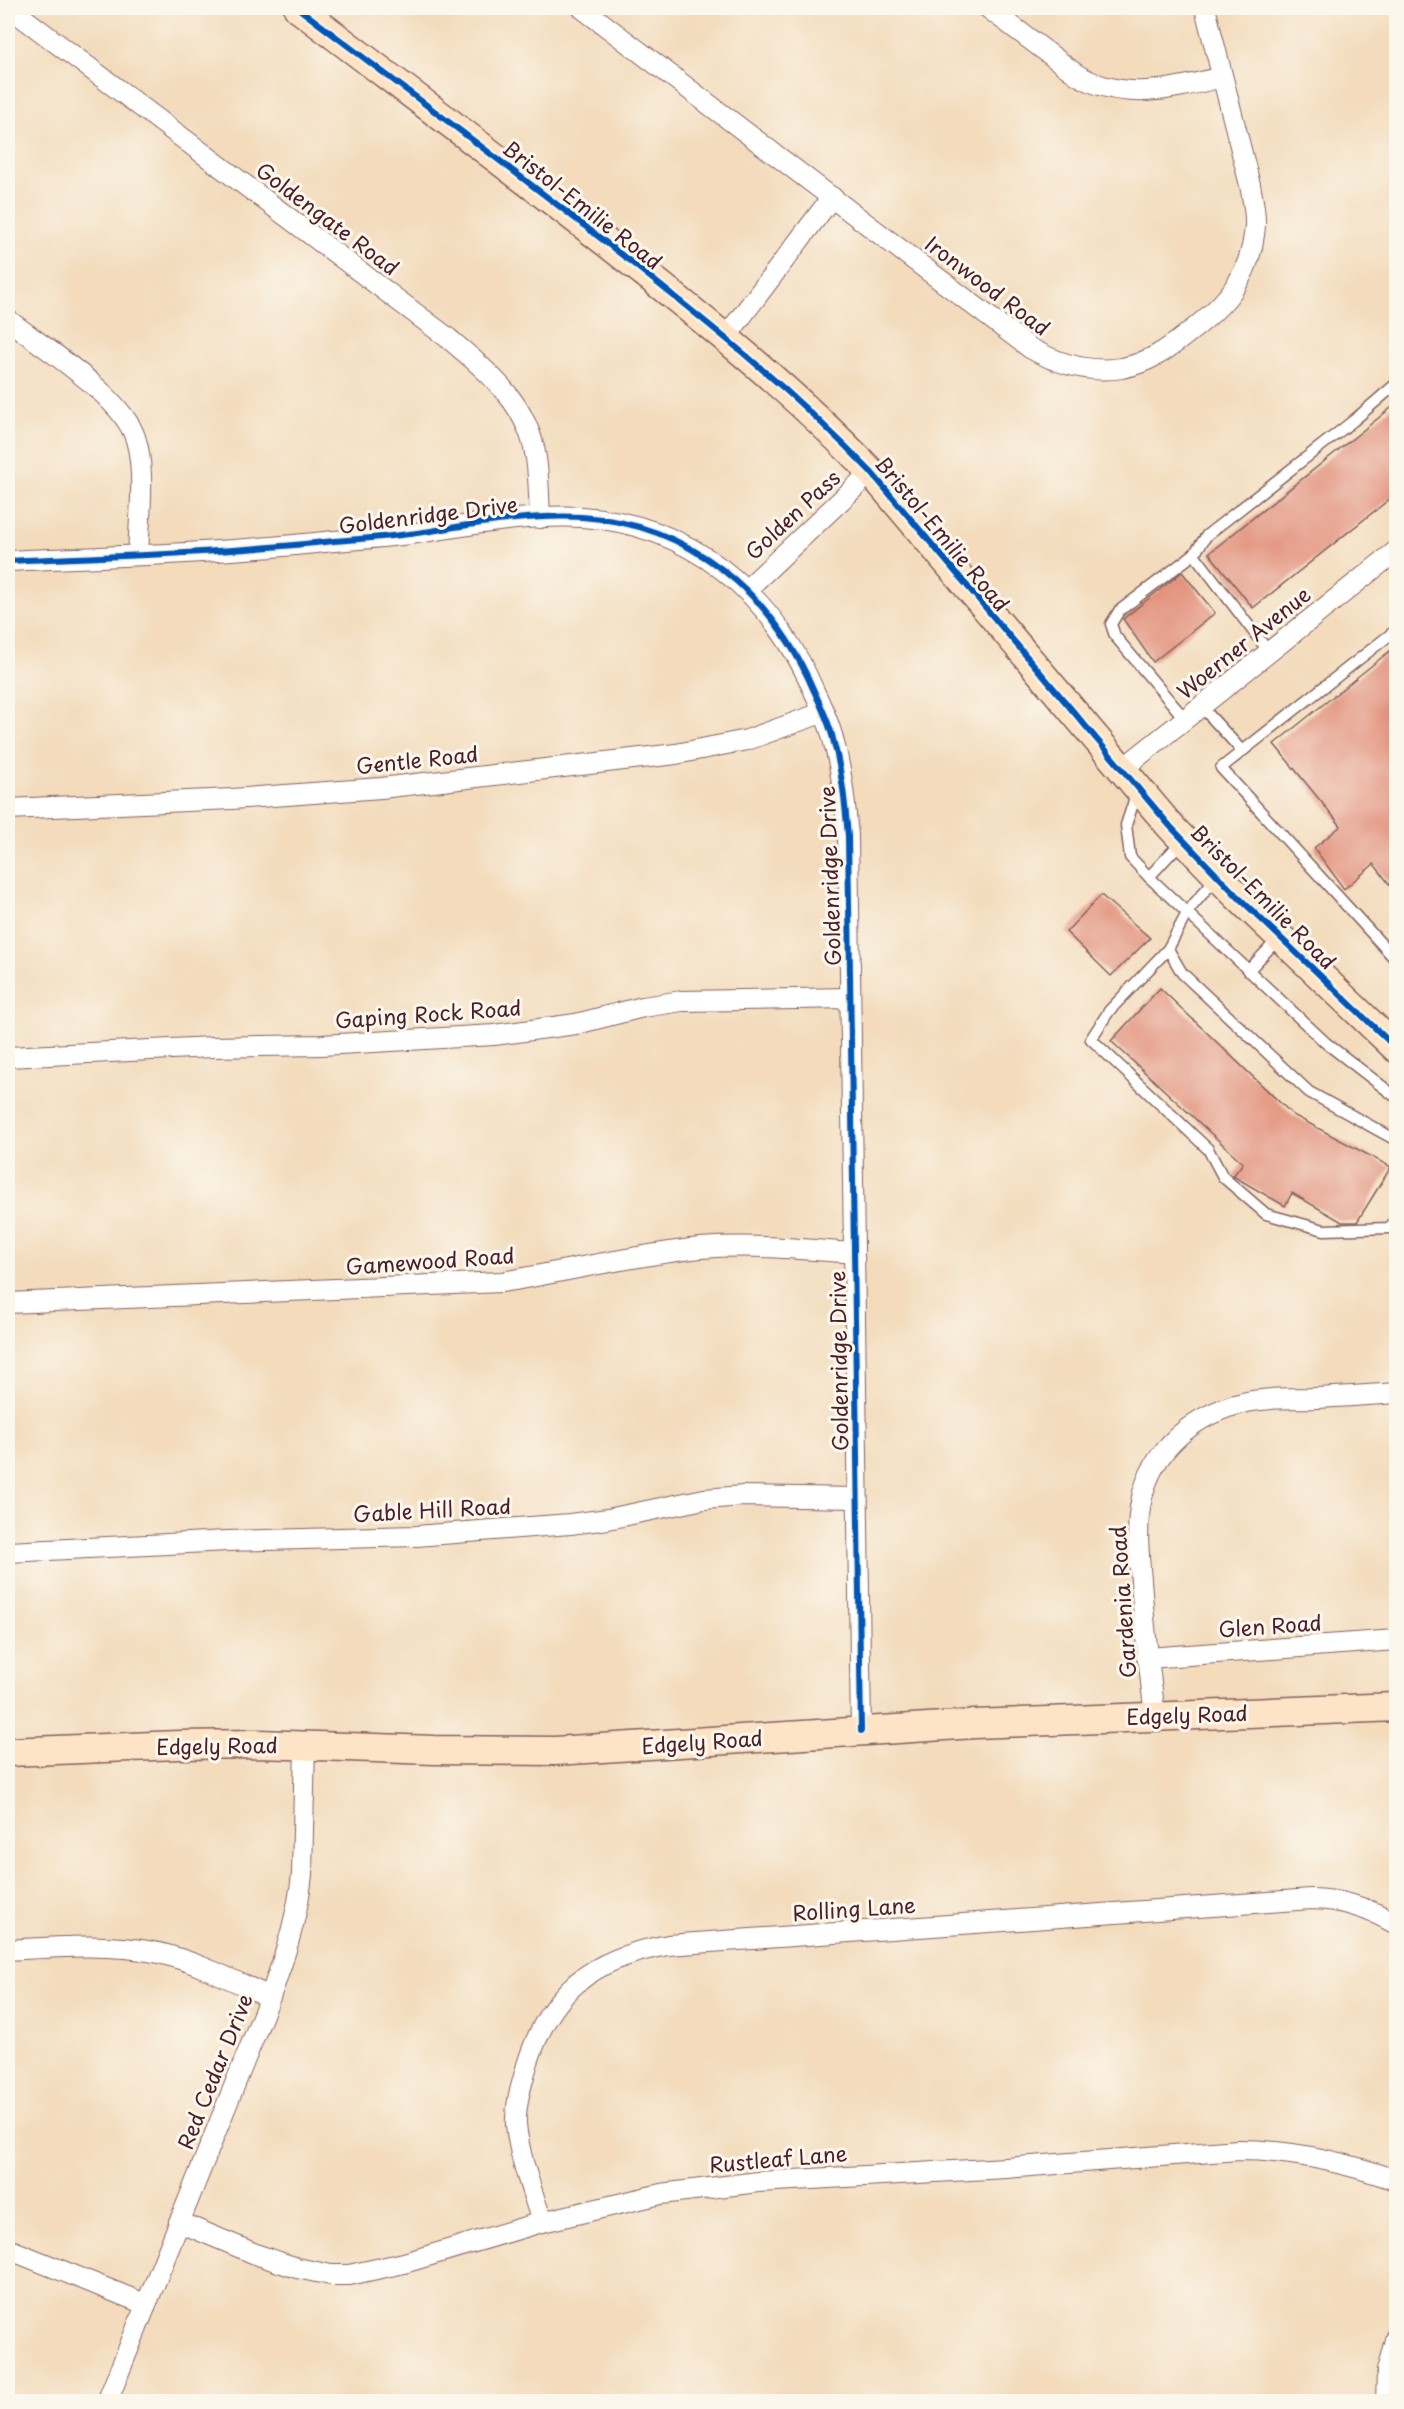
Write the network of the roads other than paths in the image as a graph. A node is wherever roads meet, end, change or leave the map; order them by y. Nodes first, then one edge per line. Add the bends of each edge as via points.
1 (10, 8) edge
2 (298, 8) edge
3 (582, 8) edge
4 (988, 8) edge
5 (1205, 8) edge
6 (1222, 78) junction
7 (832, 197) junction
8 (8, 320) edge
9 (726, 338) junction
10 (1396, 384) edge
11 (871, 472) junction
12 (540, 518) junction
13 (1396, 551) edge
14 (1194, 554) junction
15 (138, 555) junction
16 (8, 561) edge
17 (746, 590) junction
18 (1396, 630) edge
19 (1269, 652) junction
20 (1201, 706) junction
21 (824, 712) junction
22 (1185, 719) junction
23 (1242, 751) junction
24 (1129, 780) junction
25 (8, 809) edge
26 (1183, 840) junction
27 (1218, 875) junction
28 (1149, 878) junction
29 (1188, 911) junction
30 (1281, 937) junction
31 (1168, 949) junction
32 (1396, 960) edge
33 (1248, 971) junction
34 (849, 998) junction
35 (1395, 1043) edge
36 (8, 1057) edge
37 (1396, 1097) edge
38 (1396, 1140) edge
39 (1396, 1218) edge
40 (853, 1252) junction
41 (8, 1303) edge
42 (1396, 1393) edge
43 (857, 1498) junction
44 (8, 1552) edge
45 (1396, 1640) edge
46 (1147, 1658) junction
47 (1396, 1707) edge
48 (1155, 1715) junction
49 (861, 1731) junction
50 (305, 1745) junction
51 (8, 1752) edge
52 (1396, 1924) edge
53 (8, 1950) edge
54 (270, 1997) junction
55 (1396, 2180) edge
56 (179, 2222) junction
57 (542, 2222) junction
58 (8, 2249) edge
59 (145, 2304) junction
60 (1396, 2336) edge
61 (107, 2402) edge
62 (1386, 2402) edge

1 - 12 street, Goldengate Road via 496,378 529,430 536,457
2 - 9 street, Bristol-Emilie Road
3 - 7 street, Ironwood Road
4 - 6 street via 1076,74 1108,88 1136,92 1167,90
5 - 6 street, Ironwood Road
6 - 7 street, Ironwood Road via 1255,214 1248,261 1229,297 1217,310 1146,361 1121,368 1086,368 1050,360
7 - 9 street
8 - 15 street via 109,399 133,432 141,488
9 - 11 street, Bristol-Emilie Road via 785,388
10 - 14 lane via 1207,535
11 - 17 street, Golden Pass
11 - 24 street, Bristol-Emilie Road
12 - 15 street, Goldenridge Drive via 285,546
12 - 17 street, Goldenridge Drive via 607,519 657,533 700,553
13 - 19 street, Woerner Avenue
14 - 19 lane
14 - 22 lane via 1119,611 1111,624 1115,636
15 - 16 street, Goldenridge Drive
17 - 21 street, Goldenridge Drive via 782,630 804,666
18 - 23 lane
19 - 20 street, Woerner Avenue
20 - 22 street, Woerner Avenue
20 - 23 lane
21 - 25 street, Gentle Road via 747,740 676,754 381,788
21 - 34 street, Goldenridge Drive via 843,779 848,836
22 - 24 street, Woerner Avenue
23 - 32 lane via 1221,768
24 - 26 street, Bristol-Emilie Road
24 - 28 lane via 1126,825 1130,857
26 - 27 street, Bristol-Emilie Road
26 - 28 lane
27 - 29 lane
27 - 30 street, Bristol-Emilie Road
28 - 29 lane
29 - 31 lane
29 - 33 lane
30 - 33 lane
30 - 35 street, Bristol-Emilie Road
31 - 38 lane via 1182,973 1309,1092
31 - 39 lane via 1109,1011 1091,1039 1208,1149 1223,1177 1266,1214 1324,1230 1390,1228
33 - 37 lane via 1326,1043
34 - 36 street, Gaping Rock Road via 682,1001 576,1024 494,1035
34 - 40 street, Goldenridge Drive
40 - 41 street, Gamewood Road via 778,1247 701,1248 502,1282
40 - 43 street, Goldenridge Drive
42 - 46 street, Gardenia Road via 1247,1402 1218,1411 1172,1441 1147,1480 1141,1503 1139,1556
43 - 44 street, Gable Hill Road via 704,1499 570,1524 416,1536
43 - 49 street, Goldenridge Drive
45 - 46 street, Glen Road
46 - 48 street, Gardenia Road
47 - 48 street, Edgely Road
48 - 49 street, Edgely Road
49 - 50 street, Edgely Road via 555,1751
50 - 51 street, Edgely Road via 177,1745
50 - 54 street, Red Cedar Drive via 300,1893 290,1939
52 - 57 street, Rolling Lane via 1365,1909 1311,1899 668,1945 637,1951 590,1972 570,1989 534,2042 522,2082 516,2124
53 - 54 street via 138,1949 202,1967
54 - 56 street, Red Cedar Drive
55 - 57 street, Rustleaf Lane via 1318,2157 1275,2150 1238,2150 758,2182 661,2194
56 - 57 street, Rustleaf Lane via 258,2255 331,2275 404,2264
56 - 59 street, Red Cedar Drive
58 - 59 street
59 - 61 street, Red Cedar Drive
60 - 62 street

